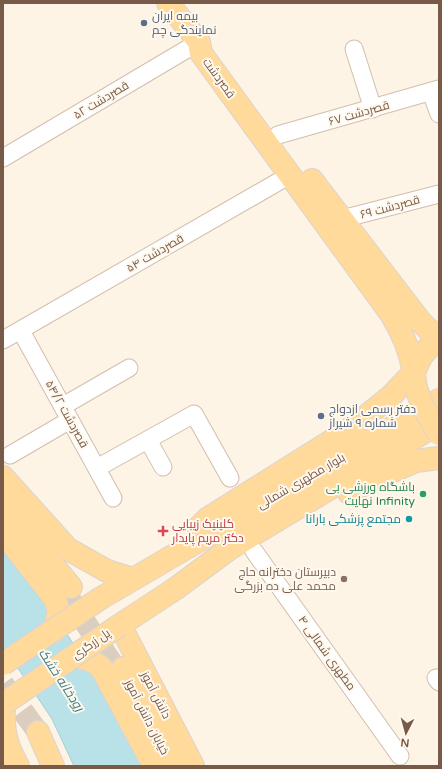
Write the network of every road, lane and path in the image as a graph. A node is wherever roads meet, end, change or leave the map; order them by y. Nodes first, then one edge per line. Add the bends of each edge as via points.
1 (168, 3) edge
2 (199, 42) junction
3 (354, 48) dead end
4 (435, 91) edge
5 (372, 109) junction
6 (439, 114) edge
7 (278, 135) junction
8 (3, 158) edge
9 (290, 175) junction
10 (439, 194) edge
11 (342, 219) junction
12 (21, 330) junction
13 (439, 336) edge
14 (3, 340) edge
15 (439, 343) edge
16 (129, 368) dead end
17 (415, 380) junction
18 (439, 400) edge
19 (66, 413) junction
20 (439, 423) edge
21 (439, 434) edge
22 (148, 440) junction
23 (10, 455) dead end
24 (439, 458) edge
25 (163, 467) dead end
26 (97, 468) junction
27 (3, 477) edge
28 (230, 478) dead end
29 (113, 498) dead end
30 (3, 505) edge
31 (3, 516) edge
32 (3, 532) edge
33 (254, 551) junction
34 (157, 565) junction
35 (133, 579) junction
36 (61, 588) junction
37 (175, 590) junction
38 (120, 625) junction
39 (53, 632) junction
40 (76, 656) junction
41 (3, 664) edge
42 (117, 675) junction
43 (4, 704) edge
44 (38, 732) tunnel mouth
45 (400, 756) dead end
46 (18, 766) edge
47 (53, 766) edge
48 (154, 766) edge
49 (163, 766) edge
50 (172, 766) edge
51 (193, 766) edge

1 - 2 main road
2 - 7 main road, قصردشت via 211,46
2 - 8 street, ۵۲ قصردشت
2 - 9 main road, قصردشت via 201,53
3 - 5 street
4 - 5 street, ۶۷ قصردشت
4 - 6 street
5 - 7 street, ۶۷ قصردشت
7 - 11 main road, قصردشت
9 - 12 street, ۵۴ قصردشت
9 - 17 main road, قصردشت via 391,314 405,338
10 - 11 street, ۶۹ قصردشت
11 - 13 main road, قصردشت via 420,321 428,330
12 - 14 street, ۵۴ قصردشت
12 - 19 street, ۵۴/۲ قصردشت
15 - 17 main road via 430,347 420,357
16 - 19 street
17 - 21 main road, قصردشت, bridge via 423,407
17 - 34 main road via 341,435 207,519
18 - 34 main road, بلوار مطهرى شمالى
19 - 23 street
19 - 26 street, ۵۴/۲ قصردشت
20 - 37 main road, بلوار مطهرى شمالى via 229,549
22 - 25 street
22 - 26 street
22 - 28 street via 194,414
24 - 33 main road via 416,461 368,482
26 - 29 street, ۵۴/۲ قصردشت
27 - 35 main road via 68,549 107,570
30 - 36 main road
31 - 36 main road
32 - 36 main road
33 - 37 main road
33 - 45 street, ۴ مطهری شمالی
34 - 35 main road, بلوار مطهرى شمالى
35 - 39 main road, بلوار مطهرى شمالى, bridge
36 - 39 main road via 55,599 59,612
37 - 38 main road, بلوار مطهرى شمالى
38 - 40 main road, پل زرگری, bridge
38 - 51 main road, دانش آموز
39 - 41 main road, bridge
40 - 42 main road via 90,660
40 - 43 main road, پل زرگری, bridge
42 - 48 main road
42 - 49 main road, خیابان دانش آموز
42 - 50 main road, خیابان دانش آموز
43 - 46 main road via 3,728 8,748
44 - 47 main road

